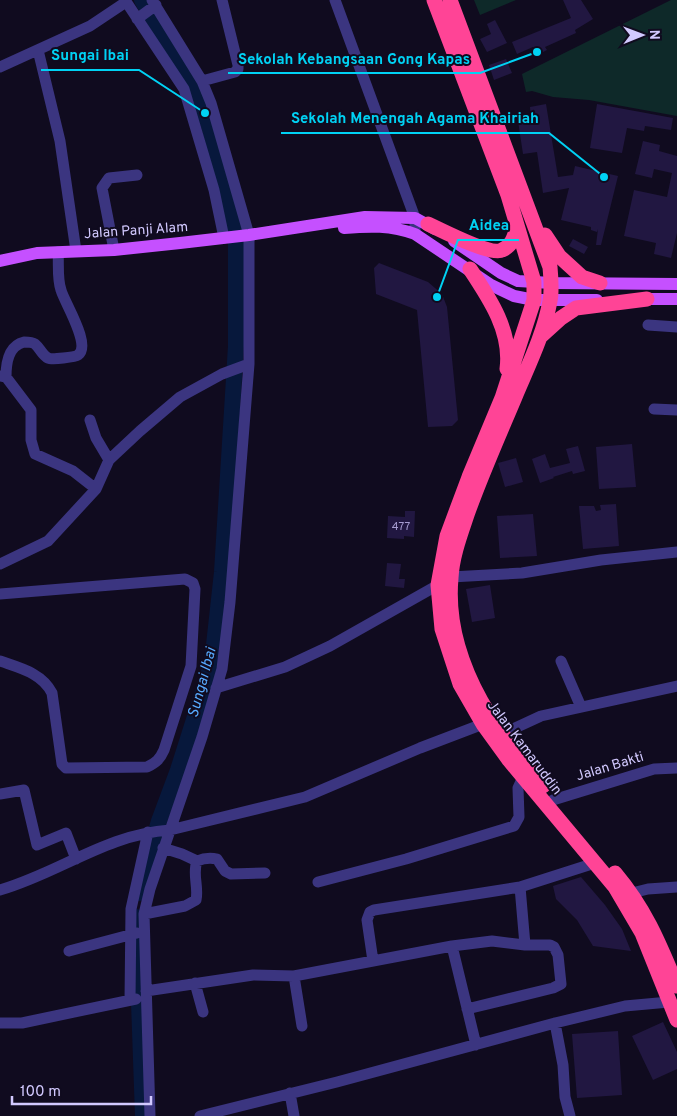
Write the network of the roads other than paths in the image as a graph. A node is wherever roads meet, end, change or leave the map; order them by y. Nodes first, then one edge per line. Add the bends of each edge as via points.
1 (222, 0) edge
2 (335, 0) edge
3 (434, 0) edge
4 (450, 0) edge
5 (125, 1) edge
6 (154, 4) edge
7 (140, 16) junction
8 (38, 50) junction
9 (0, 67) edge
10 (202, 82) junction
11 (137, 175) dead end
12 (516, 178) junction
13 (421, 221) junction
14 (517, 228) junction
15 (275, 231) junction
16 (415, 234) junction
17 (249, 235) junction
18 (224, 238) junction
19 (76, 250) junction
20 (114, 250) junction
21 (58, 252) junction
22 (0, 261) edge
23 (470, 269) junction
24 (534, 282) junction
25 (551, 283) junction
26 (600, 283) junction
27 (677, 284) edge
28 (647, 299) junction
29 (677, 299) edge
30 (534, 300) junction
31 (551, 300) junction
32 (648, 325) dead end
33 (677, 327) edge
34 (540, 336) junction
35 (249, 364) junction
36 (3, 376) edge
37 (502, 398) junction
38 (654, 409) dead end
39 (677, 410) edge
40 (90, 420) dead end
41 (109, 460) junction
42 (96, 489) junction
43 (677, 552) edge
44 (0, 564) edge
45 (444, 581) junction
46 (0, 594) edge
47 (0, 661) edge
48 (561, 661) dead end
49 (677, 686) edge
50 (216, 688) junction
51 (581, 707) junction
52 (484, 724) junction
53 (502, 734) junction
54 (677, 768) edge
55 (523, 777) junction
56 (0, 794) edge
57 (553, 800) junction
58 (169, 830) junction
59 (148, 832) junction
60 (163, 848) junction
61 (75, 855) junction
62 (197, 861) junction
63 (595, 863) junction
64 (265, 873) dead end
65 (318, 882) dead end
66 (520, 887) junction
67 (677, 887) edge
68 (0, 890) edge
69 (632, 893) junction
70 (144, 914) junction
71 (137, 933) junction
72 (525, 945) junction
73 (452, 946) junction
74 (69, 950) dead end
75 (373, 961) junction
76 (294, 976) junction
77 (195, 983) junction
78 (677, 986) edge
79 (146, 995) junction
80 (131, 1000) junction
81 (669, 1002) junction
82 (203, 1012) dead end
83 (468, 1014) junction
84 (677, 1020) edge
85 (0, 1023) edge
86 (555, 1023) junction
87 (302, 1026) dead end
88 (474, 1039) junction
89 (290, 1093) junction
90 (150, 1110) edge
91 (200, 1116) edge
92 (294, 1116) edge
93 (570, 1116) edge

1 - 10 street via 238,69
2 - 13 street
3 - 14 highway, Jalan Kamaruddin via 508,195
4 - 12 highway
5 - 7 street
5 - 8 street via 90,26
6 - 7 street
6 - 10 street
7 - 18 street via 184,89 214,190
8 - 9 street
8 - 19 street via 60,141
10 - 17 street
11 - 20 street via 109,178 102,188
12 - 25 highway, Jalan Kamaruddin via 550,267
12 - 26 highway via 559,256 582,277
13 - 14 highway via 489,251 501,251 512,243
13 - 15 main road, Jalan Panji Alam via 365,218
13 - 16 street
13 - 24 main road via 501,273 518,281
14 - 24 highway, Jalan Kamaruddin
15 - 16 main road, Jalan Panji Alam via 379,226
15 - 17 main road, Jalan Panji Alam
16 - 23 main road, Jalan Panji Alam
17 - 18 main road, Jalan Panji Alam
17 - 35 street
18 - 20 main road, Jalan Panji Alam
19 - 20 main road, Jalan Panji Alam
19 - 21 main road, Jalan Panji Alam
21 - 22 main road, Jalan Panji Alam
21 - 36 street via 60,288 78,326 81,353 50,359 35,343 17,344
23 - 30 main road, Jalan Panji Alam via 514,296
23 - 37 highway via 500,319 507,347
24 - 25 main road
24 - 30 highway, Jalan Kamaruddin
25 - 26 main road
25 - 31 highway, Jalan Kamaruddin
26 - 27 main road
28 - 29 main road, Jalan Panji Alam
28 - 31 main road, Jalan Panji Alam
28 - 34 highway via 576,308
30 - 31 main road, Jalan Panji Alam
30 - 37 highway, Jalan Kamaruddin
31 - 34 highway, Jalan Kamaruddin
32 - 33 street
34 - 45 highway, Jalan Kamaruddin via 474,496
35 - 41 street via 180,397
35 - 50 street via 230,602 222,669
36 - 42 street via 31,410 31,440 35,454 73,471
37 - 45 highway, Jalan Kamaruddin via 447,536
38 - 39 street
40 - 41 street
41 - 42 street
42 - 44 street via 48,541
43 - 45 street
45 - 50 street via 330,646 285,667
45 - 52 highway, Jalan Kamaruddin via 442,629 460,684
45 - 53 highway, Jalan Kamaruddin via 463,662 480,700
46 - 47 street via 185,579 195,589 191,666 164,750 155,764 147,767 66,768 62,764 52,693 47,684 36,674
48 - 51 street
49 - 51 street
50 - 58 street
51 - 53 street via 541,716
52 - 55 highway, Jalan Kamaruddin
52 - 58 street via 305,797
53 - 57 highway, Jalan Kamaruddin
54 - 57 street, Jalan Bakti via 654,769
55 - 63 highway, Jalan Kamaruddin
55 - 65 street via 518,788 519,817 514,826
56 - 61 street via 24,790 38,844 66,833
57 - 69 highway, Jalan Kamaruddin
58 - 59 street
58 - 60 street
59 - 61 street
59 - 71 street via 131,908
60 - 62 street
60 - 70 street
61 - 68 street via 22,884
62 - 64 street via 211,857 217,859 231,874
62 - 70 street via 194,868 196,900 185,906
63 - 66 street
63 - 81 highway, Jalan Kamaruddin via 642,932
66 - 72 street
66 - 75 street via 370,912 367,920
67 - 69 street
69 - 78 highway, Jalan Kamaruddin via 651,925
70 - 71 street
71 - 74 street
71 - 79 street
71 - 80 street
72 - 73 street via 492,942
72 - 83 street via 554,947 561,984
73 - 75 street
73 - 83 street
75 - 76 street
76 - 77 street via 253,975
76 - 87 street
77 - 79 street
77 - 82 street
79 - 80 street
79 - 90 street
80 - 85 street via 22,1023
81 - 84 highway, Jalan Kamaruddin
81 - 86 street via 625,1006
83 - 88 street
86 - 88 street
86 - 93 street
88 - 89 street
89 - 91 street
89 - 92 street

